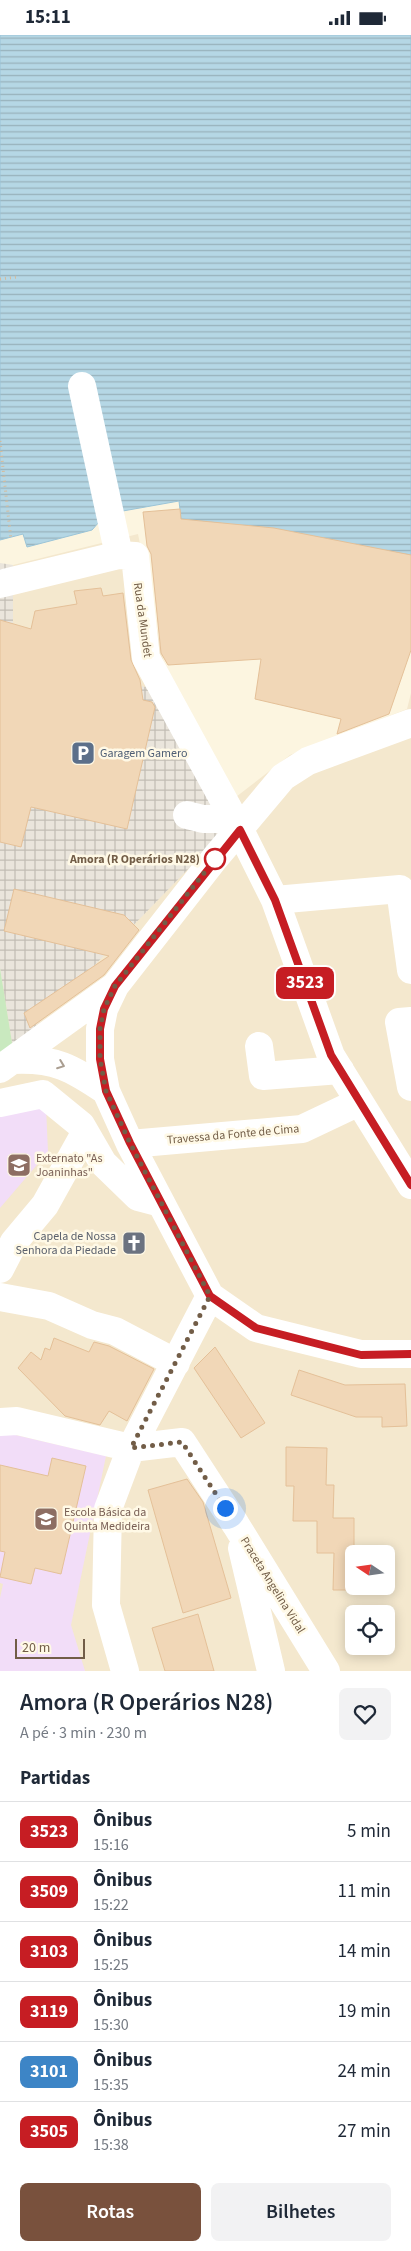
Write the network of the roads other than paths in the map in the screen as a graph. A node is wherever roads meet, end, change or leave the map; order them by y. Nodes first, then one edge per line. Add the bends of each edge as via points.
1 (82, 386) dead end
2 (119, 555) junction
3 (0, 584) edge
4 (411, 723) edge
5 (187, 815) dead end
6 (237, 824) junction
7 (275, 900) junction
8 (411, 970) edge
9 (115, 986) junction
10 (411, 1021) edge
11 (258, 1046) dead end
12 (7, 1064) edge
13 (340, 1070) junction
14 (409, 1078) edge
15 (106, 1091) junction
16 (359, 1102) junction
17 (0, 1103) edge
18 (85, 1133) junction
19 (130, 1143) junction
20 (411, 1185) edge
21 (161, 1203) junction
22 (0, 1269) edge
23 (210, 1296) junction
24 (0, 1297) edge
25 (411, 1354) edge
26 (176, 1363) junction
27 (6, 1420) edge
28 (131, 1448) junction
29 (236, 1525) junction
30 (124, 1671) edge
31 (271, 1671) edge
32 (326, 1671) edge

1 - 2 street
2 - 3 street
2 - 6 street, Rua da Mundet via 135,556 146,658
4 - 6 street via 308,761 283,777
5 - 6 street
6 - 7 street
6 - 9 street
7 - 8 street via 400,889
7 - 13 street via 331,1055
9 - 12 street
9 - 15 street via 104,1009 100,1029 100,1059
10 - 14 street via 398,1022
11 - 13 street via 263,1076
12 -> 15 street via 37,1059 55,1063 77,1071
13 - 16 street
15 - 19 street
16 - 19 street, Travessa da Fonte de Cima via 302,1129
16 - 20 street
17 - 18 street via 43,1094 82,1125
18 - 21 street via 103,1163 138,1197
18 - 22 street via 45,1205 14,1242
19 - 21 street
21 - 23 street
23 - 25 street via 256,1328 361,1355
23 - 26 street
24 - 26 street via 49,1306 114,1331
26 - 28 street
27 - 28 street
28 - 29 street via 182,1442
28 - 30 street via 108,1509 106,1605
29 - 31 street, Praceta Angelina Vidal
29 - 32 street, Praceta Angelina Vidal

